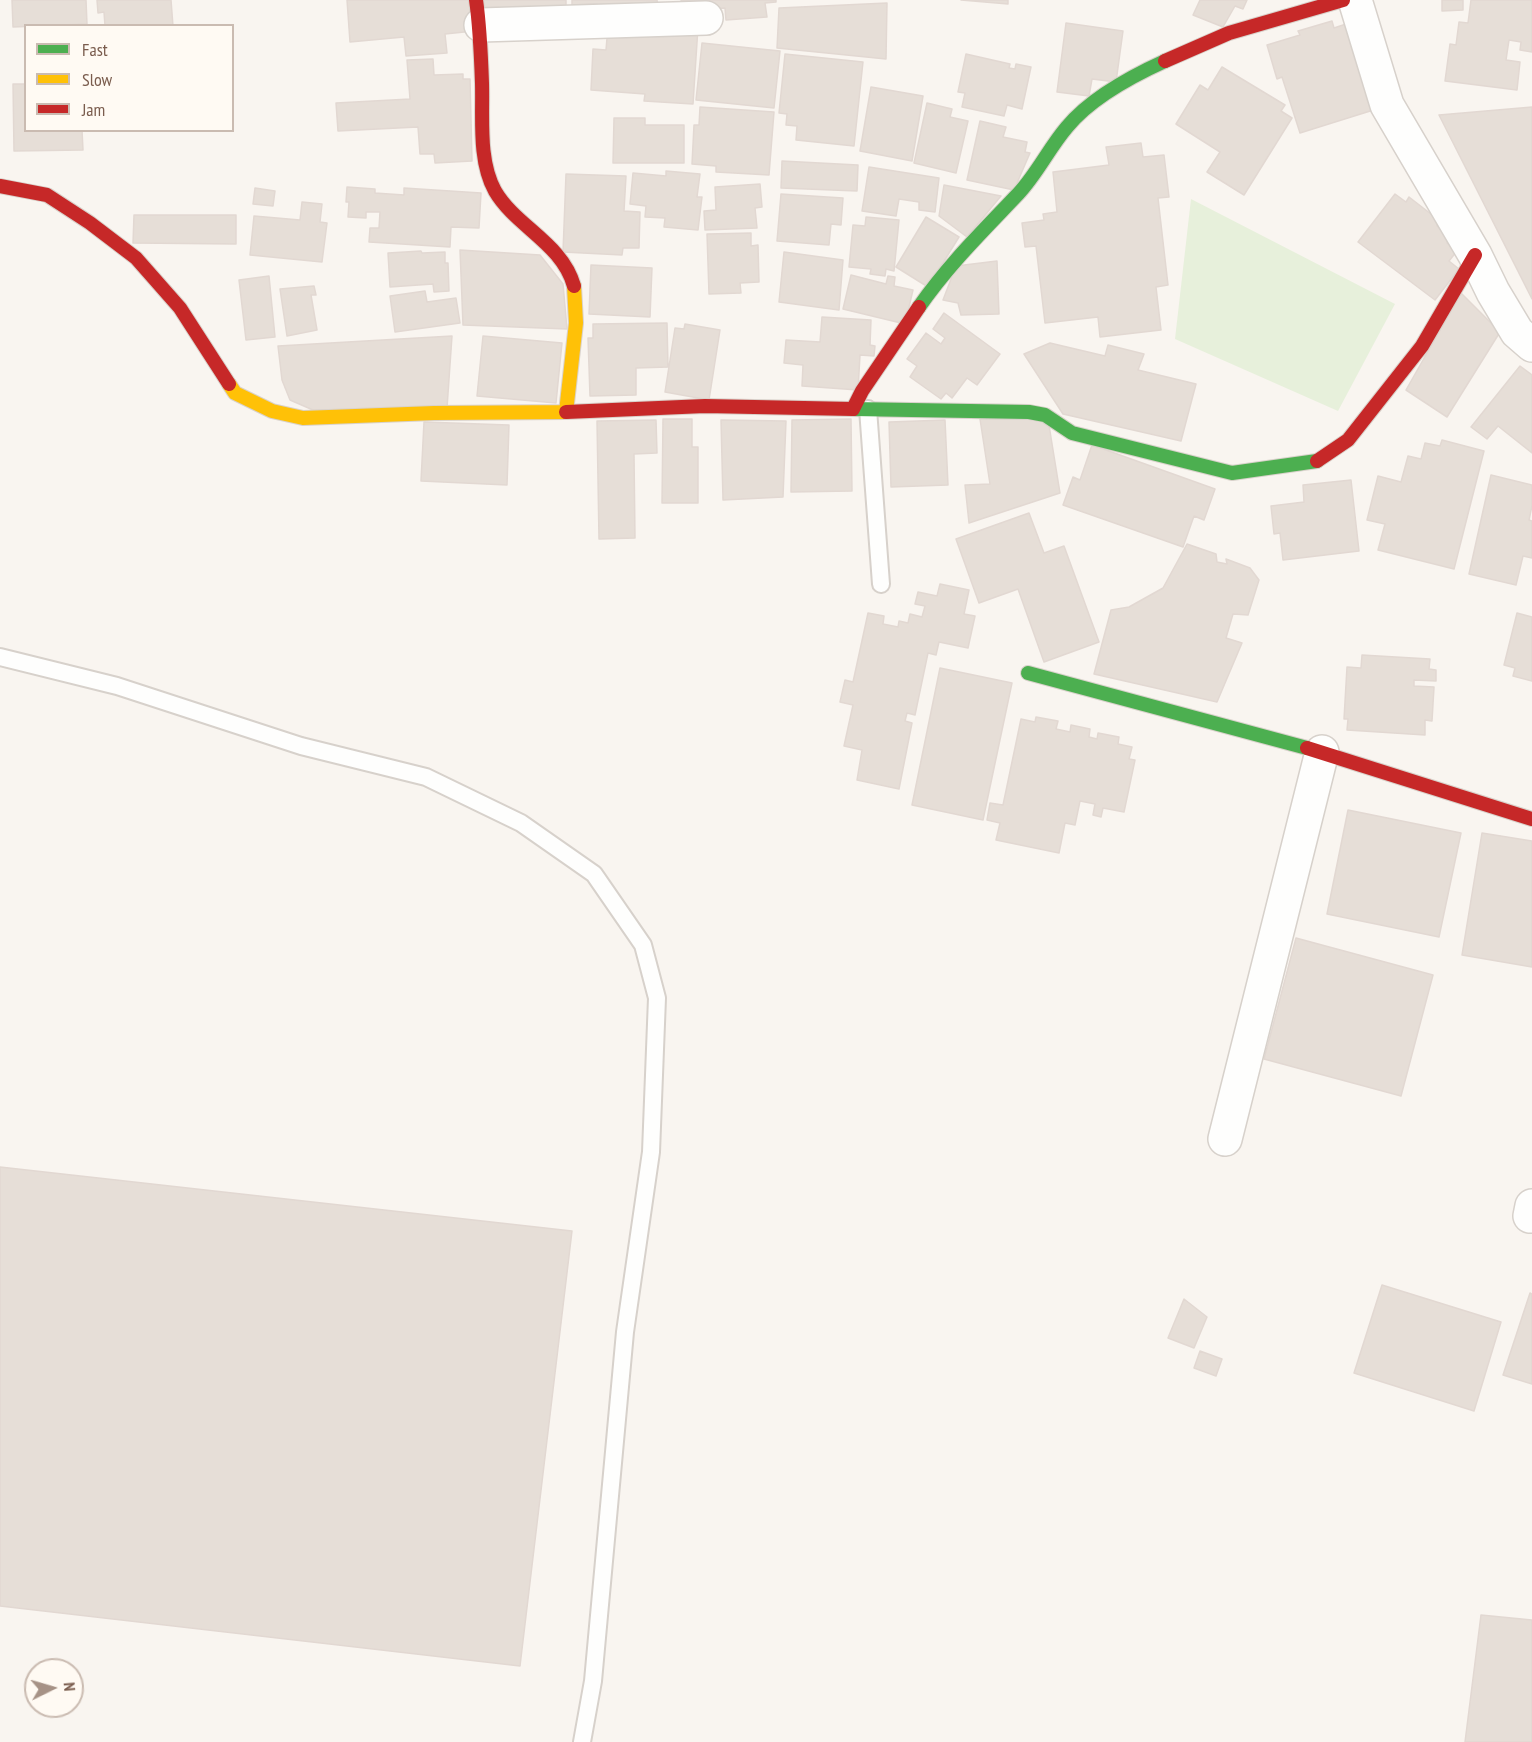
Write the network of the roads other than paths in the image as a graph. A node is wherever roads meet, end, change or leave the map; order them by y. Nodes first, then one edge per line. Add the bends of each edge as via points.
1 (1343, 0) edge
2 (1355, 0) edge
3 (478, 12) edge
4 (706, 18) dead end
5 (0, 186) edge
6 (1475, 255) junction
7 (1532, 345) edge
8 (861, 409) junction
9 (566, 412) junction
10 (881, 584) dead end
11 (0, 657) edge
12 (1028, 673) dead end
13 (1322, 752) junction
14 (1532, 819) edge
15 (1225, 1139) dead end
16 (582, 1742) edge

1 - 8 street via 1229,33 1106,93 1068,126 1020,192 932,288 862,391
2 - 6 street via 1388,105
3 - 4 street
3 - 9 street via 484,150 490,182 507,208 546,243 572,278 577,303
5 - 9 street via 47,195 136,258 180,308 235,393 272,411 303,418
6 - 7 street via 1517,332
6 - 8 street via 1422,346 1348,441 1316,462 1232,473 1072,433 1045,415 1029,412
8 - 9 street via 705,406
8 - 10 lane
11 - 16 lane via 117,686 301,746 426,777 522,823 594,874 643,945 657,998 651,1152 625,1332 593,1681
12 - 13 street
13 - 14 street
13 - 15 street

